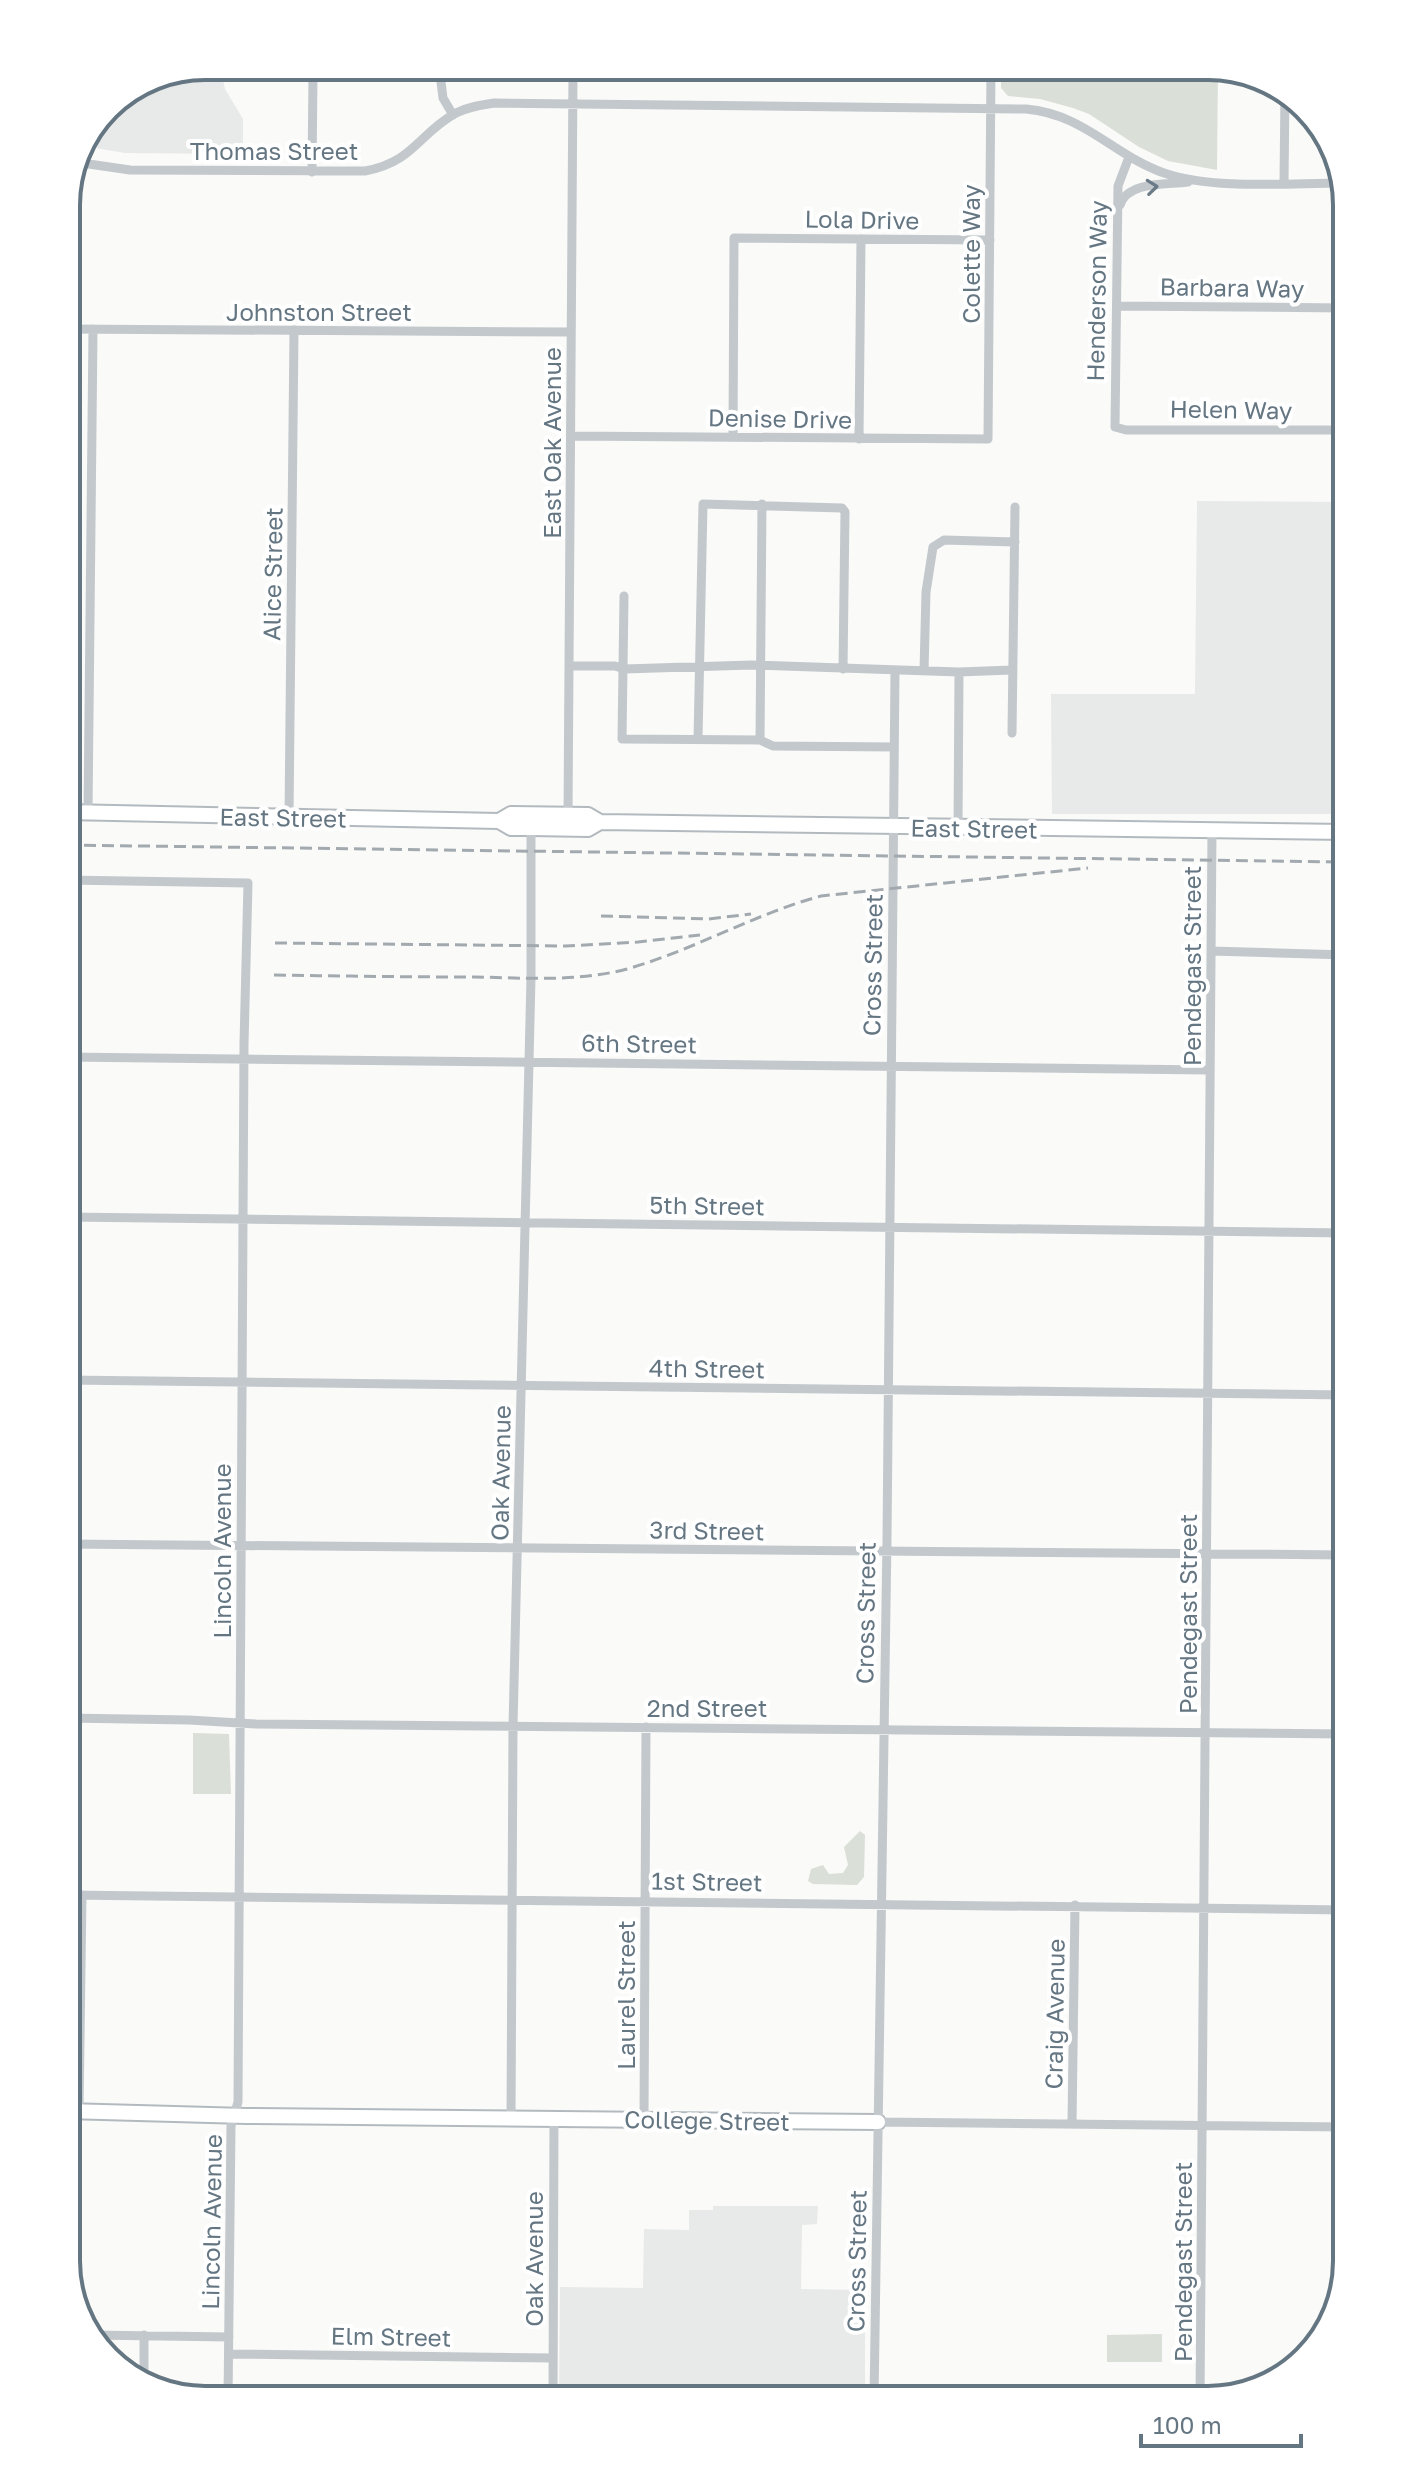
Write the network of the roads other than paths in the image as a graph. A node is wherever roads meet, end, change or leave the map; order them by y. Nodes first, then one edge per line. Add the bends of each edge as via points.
1 (313, 80) edge
2 (441, 80) edge
3 (573, 80) edge
4 (991, 80) edge
5 (573, 103) junction
6 (1285, 107) edge
7 (991, 108) junction
8 (453, 115) junction
9 (1129, 157) junction
10 (88, 164) edge
11 (312, 172) junction
12 (1199, 181) junction
13 (1284, 183) junction
14 (1331, 183) edge
15 (1117, 212) junction
16 (861, 239) junction
17 (990, 240) junction
18 (1117, 306) junction
19 (1333, 308) edge
20 (80, 329) edge
21 (93, 329) junction
22 (294, 330) junction
23 (571, 332) junction
24 (1115, 427) joint
25 (1333, 430) edge
26 (571, 436) junction
27 (733, 437) junction
28 (859, 439) junction
29 (988, 439) joint
30 (762, 504) junction
31 (1015, 507) dead end
32 (1015, 542) junction
33 (624, 596) dead end
34 (700, 665) junction
35 (569, 666) junction
36 (761, 667) junction
37 (624, 669) junction
38 (843, 669) junction
39 (895, 670) junction
40 (1012, 670) junction
41 (924, 671) junction
42 (959, 672) junction
43 (1012, 733) dead end
44 (698, 739) junction
45 (760, 740) junction
46 (894, 747) junction
47 (80, 813) edge
48 (88, 813) junction
49 (568, 815) junction
50 (289, 817) junction
51 (499, 821) junction
52 (600, 822) junction
53 (893, 827) junction
54 (531, 828) junction
55 (958, 828) junction
56 (1212, 829) junction
57 (1333, 832) edge
58 (80, 880) edge
59 (1211, 951) junction
60 (1333, 955) edge
61 (80, 1057) edge
62 (244, 1059) junction
63 (529, 1062) junction
64 (890, 1066) junction
65 (1210, 1070) junction
66 (80, 1217) edge
67 (244, 1219) junction
68 (526, 1223) junction
69 (889, 1228) junction
70 (1209, 1233) junction
71 (1333, 1233) edge
72 (80, 1380) edge
73 (242, 1382) junction
74 (522, 1386) junction
75 (888, 1390) junction
76 (1209, 1393) junction
77 (1333, 1395) edge
78 (80, 1544) edge
79 (241, 1546) junction
80 (518, 1548) junction
81 (886, 1551) junction
82 (1207, 1554) junction
83 (1333, 1555) edge
84 (80, 1718) edge
85 (240, 1723) junction
86 (513, 1726) junction
87 (646, 1727) junction
88 (883, 1729) junction
89 (1206, 1732) junction
90 (1333, 1734) edge
91 (82, 1895) joint
92 (240, 1896) junction
93 (511, 1899) junction
94 (645, 1901) junction
95 (880, 1903) junction
96 (1075, 1905) junction
97 (1205, 1909) junction
98 (1333, 1910) edge
99 (80, 1943) edge
100 (80, 2111) edge
101 (234, 2115) junction
102 (511, 2118) junction
103 (554, 2118) junction
104 (644, 2119) junction
105 (878, 2122) junction
106 (1072, 2124) junction
107 (1203, 2125) junction
108 (1333, 2127) edge
109 (105, 2335) edge
110 (144, 2335) junction
111 (229, 2337) junction
112 (229, 2354) junction
113 (553, 2358) junction
114 (144, 2370) edge
115 (228, 2386) edge
116 (553, 2386) edge
117 (874, 2386) edge
118 (1200, 2386) edge

1 - 11 street
2 - 8 street
3 - 5 street, East Oak Avenue
4 - 7 street, Colette Way
5 - 7 street, Thomas Street
5 - 8 street, Thomas Street via 494,103
5 - 23 street, East Oak Avenue
6 - 13 street
7 - 9 street, Thomas Street via 1057,114
7 - 17 street, Colette Way
8 - 11 street, Thomas Street via 408,154 379,168
9 - 12 street, Thomas Street
9 - 15 street, Henderson Way via 1118,186
10 - 11 street, Thomas Street via 130,170
12 - 13 street, Thomas Street
15 -> 12 street via 1123,197 1135,188
13 - 14 street, Thomas Street
15 - 18 street, Henderson Way
16 - 17 street, Lola Drive
16 - 27 street, Lola Drive via 734,238
16 - 28 street
17 - 29 street, Colette Way
18 - 19 street, Barbara Way
18 - 24 street, Henderson Way
20 - 21 street, Johnston Street
21 - 22 street, Johnston Street
21 - 48 street
22 - 23 street, Johnston Street
22 - 50 street, Alice Street
23 - 26 street, East Oak Avenue
24 - 25 street, Helen Way
26 - 27 street, Denise Drive
26 - 35 street, East Oak Avenue
27 - 28 street, Denise Drive
28 - 29 street, Denise Drive
30 - 34 street via 703,504
30 - 36 street
30 - 38 street via 839,506 845,512
31 - 32 street
32 - 40 street
32 - 41 street via 944,540 933,547
33 - 37 street
34 - 36 street
34 - 37 street
34 - 44 street
35 - 37 street
35 - 49 street, East Oak Avenue
36 - 38 street
36 - 45 street
37 - 44 street via 622,739
38 - 39 street
39 - 41 street
39 - 46 street, Cross Street
40 - 42 street
40 - 43 street
41 - 42 street
42 - 55 street
44 - 45 street
45 - 46 street via 773,746
46 - 53 street, Cross Street
47 - 48 main road, East Street
48 - 50 main road, East Street
49 - 51 main road, East Street via 511,814
49 - 52 main road, East Street via 588,815
50 - 51 main road, East Street
51 - 54 main road, East Street via 511,828
52 - 53 main road, East Street
52 - 54 main road, East Street via 588,829
53 - 55 main road, East Street
53 - 64 street, Cross Street
54 - 63 street, Oak Avenue
55 - 56 main road, East Street
56 - 57 main road, East Street
56 - 59 street, Pendegast Street
58 - 62 street, Lincoln Avenue via 248,883
59 - 60 street
59 - 65 street, Pendegast Street
61 - 62 street, 6th Street
62 - 63 street, 6th Street
62 - 67 street, Lincoln Avenue
63 - 64 street, 6th Street
63 - 68 street, Oak Avenue
64 - 65 street, 6th Street
64 - 69 street, Cross Street
65 - 70 street, Pendegast Street
66 - 67 street, 5th Street
67 - 68 street, 5th Street
67 - 73 street, Lincoln Avenue
68 - 69 street, 5th Street
68 - 74 street, Oak Avenue
69 - 70 street, 5th Street
69 - 75 street, Cross Street
70 - 71 street, 5th Street
70 - 76 street, Pendegast Street
72 - 73 street, 4th Street
73 - 74 street, 4th Street
73 - 79 street, Lincoln Avenue
74 - 75 street, 4th Street
74 - 80 street, Oak Avenue
75 - 76 street, 4th Street
75 - 81 street, Cross Street
76 - 77 street, 4th Street
76 - 82 street, Pendegast Street
78 - 79 street, 3rd Street
79 - 80 street, 3rd Street
79 - 85 street, Lincoln Avenue
80 - 81 street, 3rd Street
80 - 86 street, Oak Avenue
81 - 82 street, 3rd Street
81 - 88 street, Cross Street
82 - 83 street, 3rd Street
82 - 89 street, Pendegast Street
84 - 85 street, 2nd Street
85 - 86 street, 2nd Street
85 - 92 street, Lincoln Avenue
86 - 87 street, 2nd Street
86 - 93 street, Oak Avenue
87 - 88 street, 2nd Street
87 - 94 street, Laurel Street
88 - 89 street, 2nd Street
88 - 95 street, Cross Street
89 - 90 street, 2nd Street
89 - 97 street, Pendegast Street
91 - 92 street, 1st Street
91 - 99 street
92 - 93 street, 1st Street
92 - 101 street, Lincoln Avenue
93 - 94 street, 1st Street
93 - 102 street, Oak Avenue
94 - 95 street, 1st Street
94 - 104 street, Laurel Street
95 - 96 street, 1st Street
95 - 105 street, Cross Street
96 - 97 street, 1st Street
96 - 106 street, Craig Avenue
97 - 98 street, 1st Street
97 - 107 street, Pendegast Street
100 - 101 main road, College Street
101 - 102 main road, College Street
101 - 111 street, Lincoln Avenue
102 - 103 main road, College Street
103 - 104 main road, College Street
103 - 113 street, Oak Avenue
104 - 105 main road, College Street
105 - 106 street, College Street
105 - 117 street, Cross Street
106 - 107 street, College Street
107 - 108 street, College Street
107 - 118 street, Pendegast Street
109 - 110 street
110 - 111 street
110 - 114 street
111 - 112 street, Lincoln Avenue
112 - 113 street, Elm Street
112 - 115 street, Lincoln Avenue
113 - 116 street, Oak Avenue

